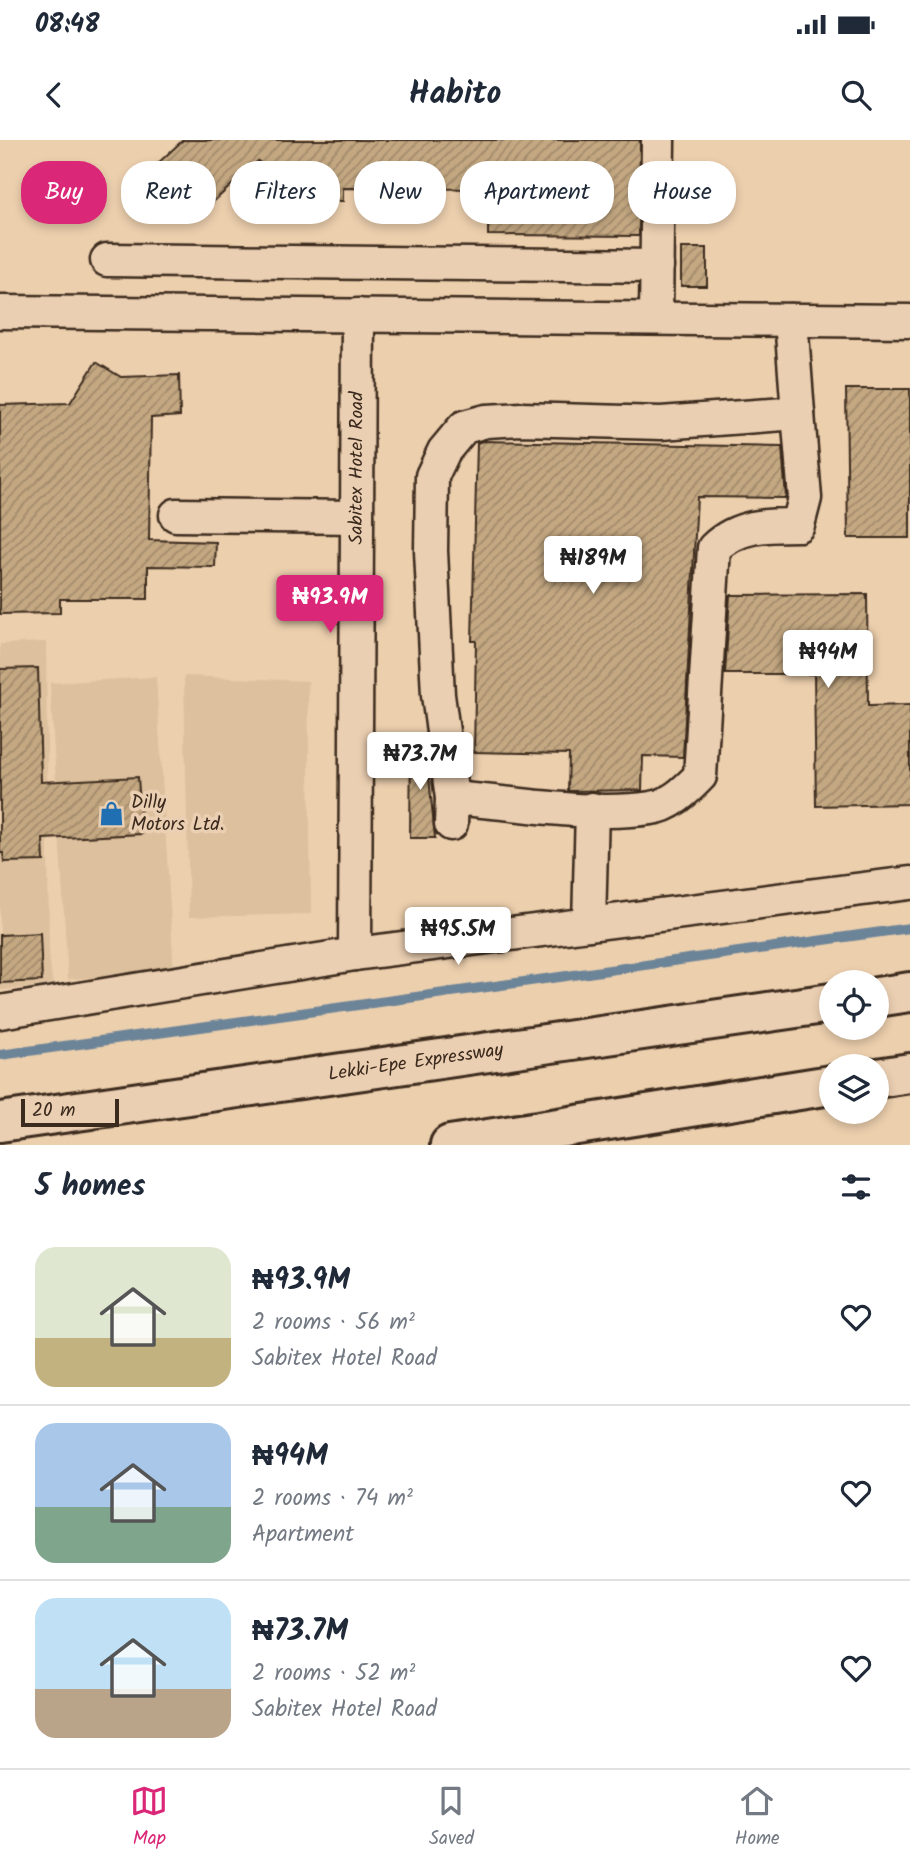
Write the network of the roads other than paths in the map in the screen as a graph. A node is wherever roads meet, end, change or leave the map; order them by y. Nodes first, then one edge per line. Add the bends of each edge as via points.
1 (658, 140) edge
2 (107, 260) dead end
3 (657, 266) junction
4 (0, 312) edge
5 (358, 316) junction
6 (656, 318) junction
7 (791, 320) junction
8 (910, 321) edge
9 (798, 413) junction
10 (176, 515) dead end
11 (356, 517) junction
12 (592, 809) junction
13 (910, 883) edge
14 (589, 924) junction
15 (355, 954) junction
16 (910, 992) edge
17 (889, 995) edge
18 (819, 1005) edge
19 (0, 1012) edge
20 (910, 1073) edge
21 (889, 1076) edge
22 (819, 1087) edge
23 (0, 1122) edge
24 (534, 1138) edge
25 (450, 1145) edge

1 - 3 street
2 - 3 street
3 - 6 street
4 - 5 street
5 - 6 street
5 - 11 street, Sabitex Hotel Road
6 - 7 street
7 - 8 street
7 - 9 street
9 - 12 street via 805,498 798,525 761,525 729,534 714,548 700,776 682,794 654,808
9 - 12 street via 661,423 485,421 464,428 444,451 432,476 431,551 438,695 452,811
10 - 11 street
11 - 15 street, Sabitex Hotel Road
12 - 14 street
13 - 14 street
14 - 15 street
15 - 19 street
16 - 17 highway
18 - 23 highway, Lekki-Epe Expressway
20 - 21 highway
22 - 24 highway
24 - 25 highway

